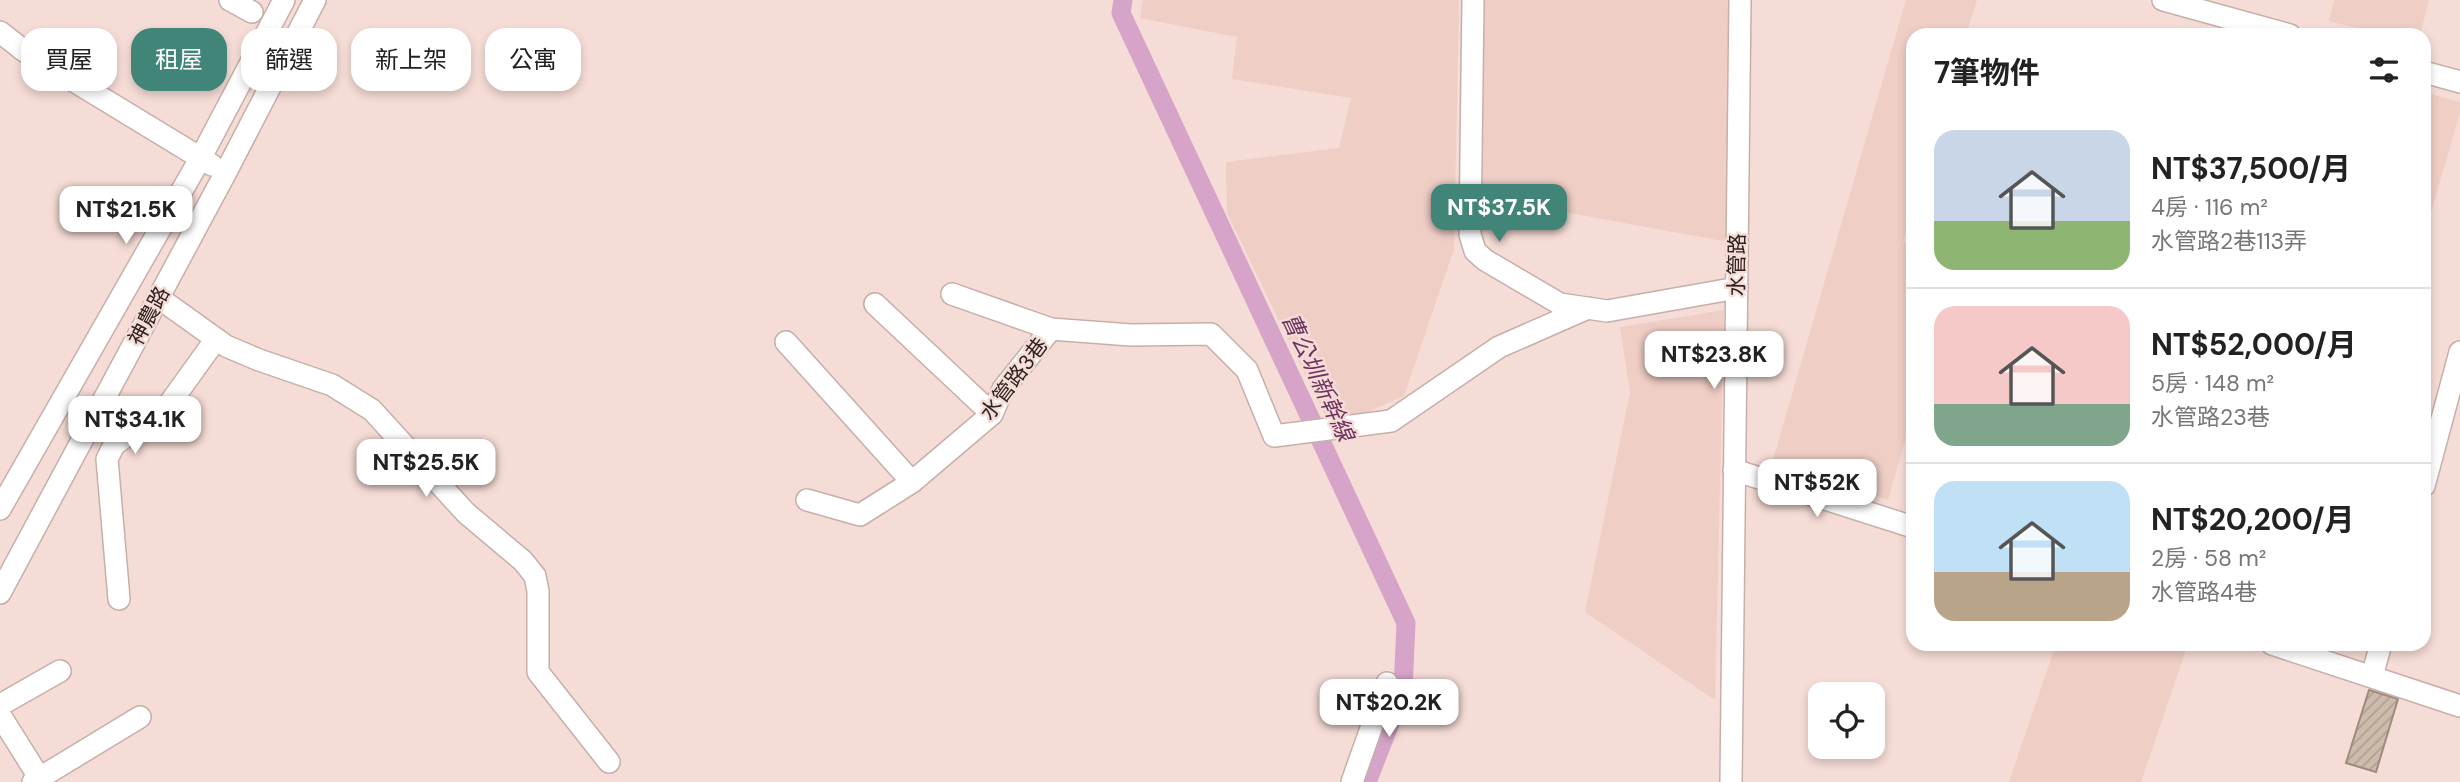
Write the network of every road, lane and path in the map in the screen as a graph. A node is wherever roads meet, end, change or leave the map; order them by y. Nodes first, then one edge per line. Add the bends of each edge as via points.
1 (230, 0) edge
2 (284, 0) edge
3 (315, 0) edge
4 (1473, 0) edge
5 (1740, 0) edge
6 (2163, 0) edge
7 (252, 12) dead end
8 (2265, 28) edge
9 (0, 32) edge
10 (2431, 74) edge
11 (2460, 82) edge
12 (200, 159) junction
13 (226, 172) junction
14 (1737, 288) junction
15 (952, 294) dead end
16 (159, 298) junction
17 (875, 304) dead end
18 (1588, 308) junction
19 (1051, 329) junction
20 (216, 339) junction
21 (786, 342) dead end
22 (2460, 352) edge
23 (992, 414) junction
24 (2431, 460) edge
25 (1734, 470) junction
26 (912, 482) junction
27 (807, 500) dead end
28 (0, 509) edge
29 (1906, 525) edge
30 (0, 593) edge
31 (119, 599) dead end
32 (2293, 651) edge
33 (2379, 651) edge
34 (60, 671) dead end
35 (2372, 677) junction
36 (1387, 682) dead end
37 (0, 705) edge
38 (2460, 706) edge
39 (0, 715) edge
40 (140, 717) dead end
41 (610, 762) dead end
42 (38, 781) edge
43 (1352, 782) edge
44 (1731, 782) edge

1 - 7 street
2 - 12 street, 神農路
3 - 13 street, 神農路
4 - 18 street via 1470,234 1475,251 1560,304
5 - 14 street, 水管路
6 - 8 street
9 - 12 street
10 - 11 street
12 - 13 street
12 - 28 street, 神農路
13 - 16 street, 神農路
14 - 18 street via 1607,312
14 - 25 street, 水管路
15 - 19 street
16 - 20 street
16 - 30 street, 神農路
17 - 23 street
18 - 19 street, 水管路3巷 via 1499,347 1391,421 1275,436 1247,370 1211,334
19 - 23 street, 水管路3巷 via 1003,389
20 - 31 street via 170,402 108,453
20 - 41 street via 259,360 332,385 372,410 466,513 523,561 535,576 538,591 538,672
21 - 26 street
22 - 24 street
23 - 26 street, 水管路3巷
25 - 29 street
25 - 44 street, 水管路
26 - 27 street, 水管路3巷 via 860,515
32 - 35 street
33 - 35 street
34 - 37 street
35 - 38 street
36 - 43 street
39 - 42 street
40 - 42 street

